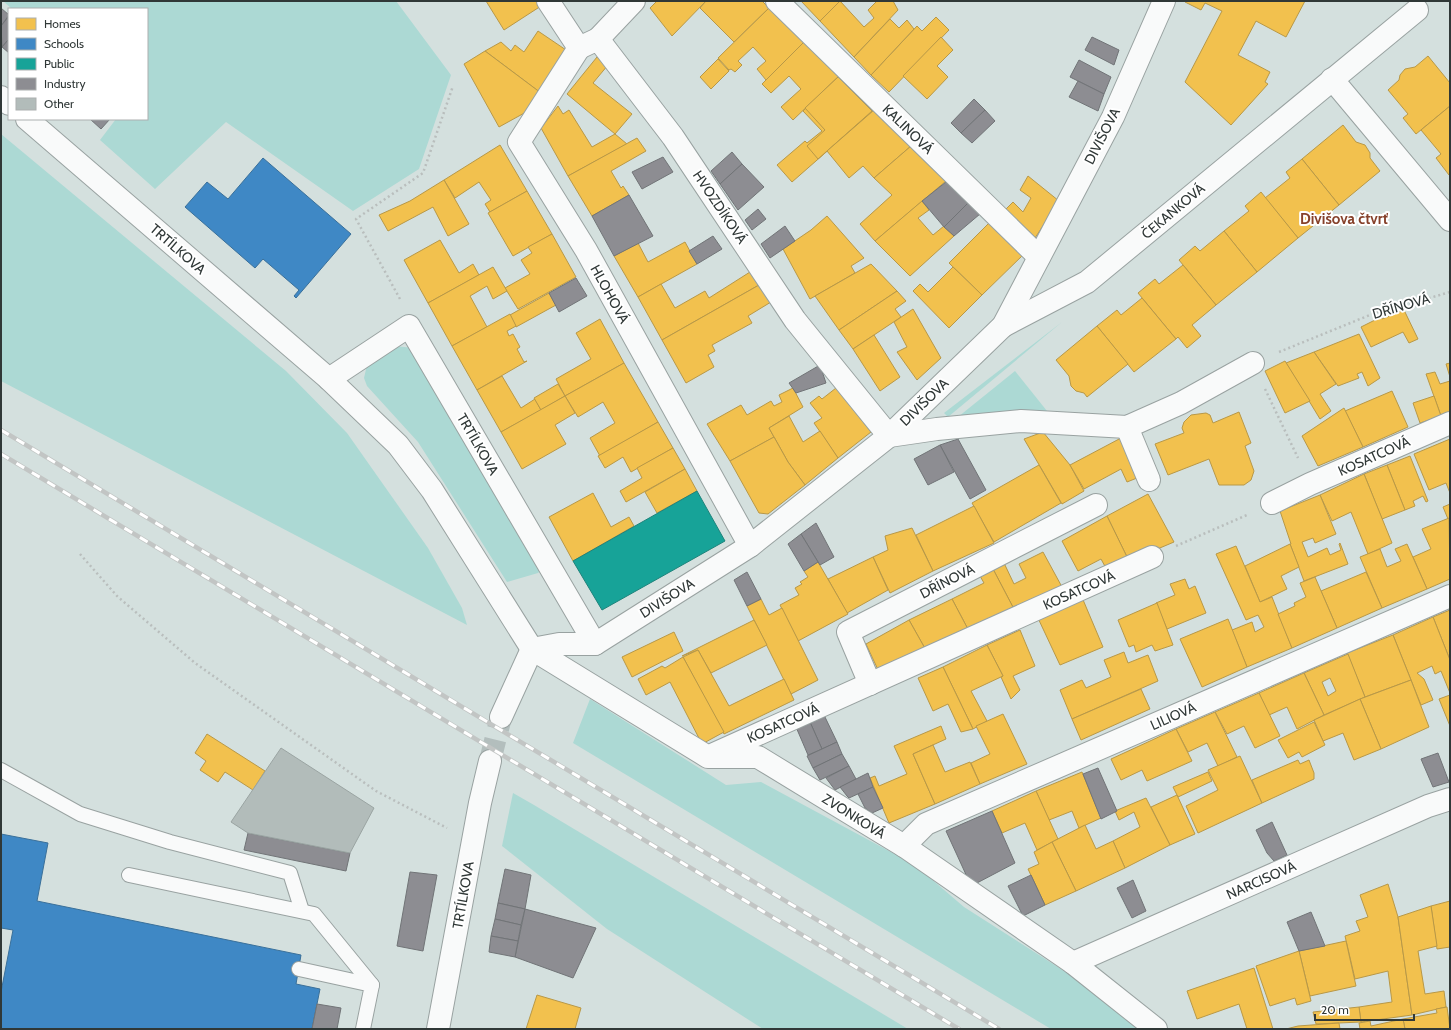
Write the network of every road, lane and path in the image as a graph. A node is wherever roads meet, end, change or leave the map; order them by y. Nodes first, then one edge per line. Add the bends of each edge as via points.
1 (548, 1) edge
2 (634, 1) edge
3 (777, 1) edge
4 (1164, 1) edge
5 (1417, 10) dead end
6 (588, 44) junction
7 (1332, 80) junction
8 (453, 86) dead end
9 (28, 120) edge
10 (1450, 220) edge
11 (1039, 257) junction
12 (1450, 292) edge
13 (409, 326) junction
14 (1003, 326) junction
15 (1308, 339) dead end
16 (1253, 363) joint
17 (329, 379) junction
18 (1450, 423) edge
19 (1126, 427) junction
20 (889, 436) junction
21 (1149, 480) dead end
22 (1310, 484) junction
23 (1272, 503) joint
24 (1096, 505) dead end
25 (750, 546) junction
26 (80, 554) dead end
27 (1152, 557) joint
28 (1450, 596) edge
29 (595, 644) junction
30 (532, 649) junction
31 (870, 684) junction
32 (501, 717) tunnel mouth
33 (708, 757) junction
34 (490, 761) tunnel mouth
35 (1, 770) edge
36 (1450, 799) edge
37 (453, 831) dead end
38 (904, 846) junction
39 (129, 875) dead end
40 (302, 911) junction
41 (1073, 963) junction
42 (298, 969) dead end
43 (372, 985) junction
44 (363, 1029) edge
45 (438, 1029) edge
46 (1156, 1029) edge

1 - 6 street, HVOZDÍKOVÁ
2 - 6 street, HLOHOVÁ
3 - 11 street, KALINOVÁ
4 - 11 street, DIVIŠOVA via 1113,117
5 - 7 street, ČEKANKOVÁ
6 - 20 street, HVOZDÍKOVÁ via 673,137 795,320
6 - 25 street, HLOHOVÁ via 519,142 586,250
7 - 10 street
7 - 14 street, ČEKANKOVÁ via 1087,282
8 - 13 path via 423,174 356,219 400,299
9 - 17 street, TRTÍLKOVA
11 - 14 street, DIVIŠOVA
12 - 15 path, DŘÍNOVÁ via 1399,307 1392,306
13 - 17 street
13 - 29 street, TRTÍLKOVA
14 - 20 street, DIVIŠOVA
16 - 19 street via 1181,403
16 - 22 path
17 - 30 street, TRTÍLKOVA via 398,445 432,490
18 - 22 street, KOSATCOVÁ
19 - 20 street via 1021,421
19 - 21 street
20 - 25 street, DIVIŠOVA
22 - 23 street, KOSATCOVÁ
23 - 27 path
24 - 31 street, DŘÍNOVÁ via 848,632
25 - 29 street, DIVIŠOVA
26 - 37 path via 117,596 195,663 376,791
27 - 31 street, KOSATCOVÁ
28 - 38 street, LILIOVÁ via 926,824
29 - 30 street via 559,644
30 - 32 street
30 - 33 street
31 - 33 street, KOSATCOVÁ
33 - 38 street, ZVONKOVÁ via 758,757
34 - 45 street, TRTÍLKOVA via 480,802
35 - 40 lane via 80,814 170,842 290,874
36 - 41 street, NARCISOVÁ via 1428,806
38 - 41 street, ZVONKOVÁ
39 - 40 lane
40 - 43 lane via 314,914
41 - 46 street, ZVONKOVÁ
42 - 43 lane
43 - 44 lane

